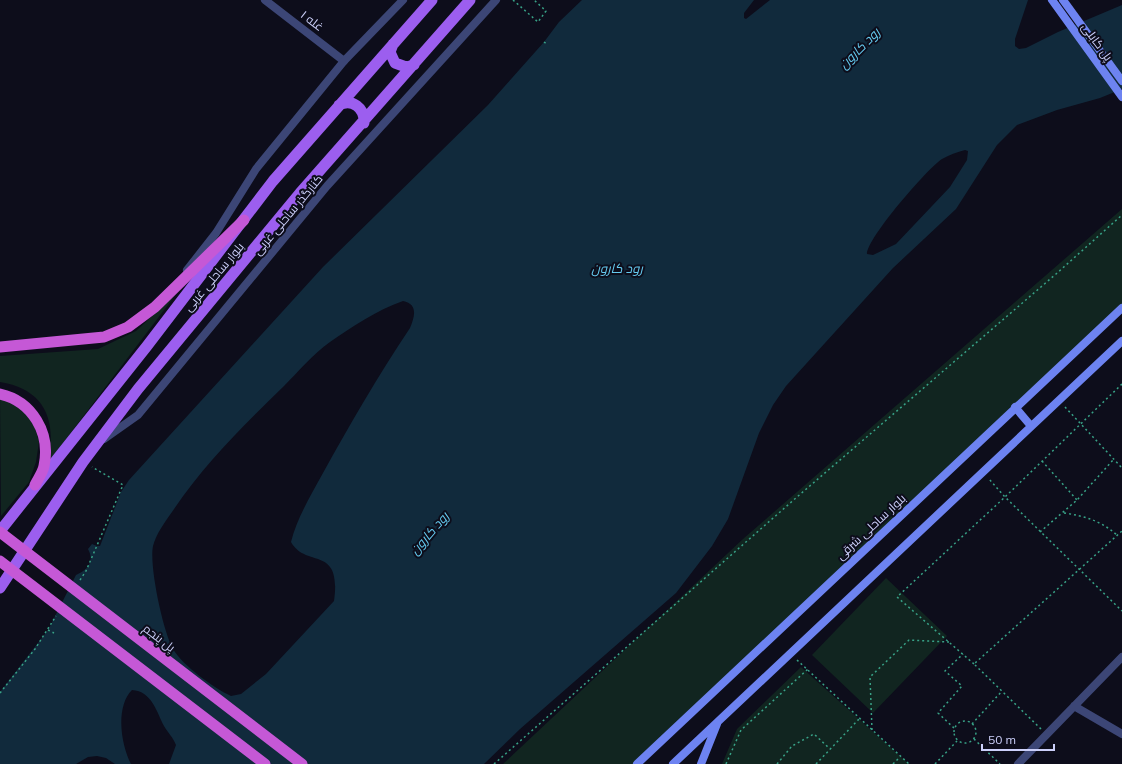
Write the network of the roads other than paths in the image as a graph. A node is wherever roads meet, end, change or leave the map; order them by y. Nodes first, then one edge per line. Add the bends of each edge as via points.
1 (265, 0) edge
2 (403, 0) edge
3 (432, 0) edge
4 (470, 0) edge
5 (496, 0) edge
6 (1052, 0) edge
7 (1062, 0) edge
8 (393, 44) junction
9 (344, 61) junction
10 (414, 65) junction
11 (1122, 81) edge
12 (1122, 97) edge
13 (338, 105) junction
14 (364, 123) junction
15 (244, 220) junction
16 (169, 293) junction
17 (1122, 308) edge
18 (1122, 341) edge
19 (0, 347) edge
20 (0, 394) edge
21 (1016, 407) junction
22 (1031, 426) junction
23 (98, 443) junction
24 (35, 486) junction
25 (14, 512) junction
26 (0, 531) edge
27 (0, 538) edge
28 (0, 561) edge
29 (0, 588) edge
30 (1122, 657) edge
31 (1074, 706) junction
32 (718, 721) junction
33 (1122, 734) edge
34 (264, 764) edge
35 (302, 764) edge
36 (637, 764) edge
37 (673, 764) edge
38 (701, 764) edge
39 (1018, 764) edge

1 - 9 street, غله ۱
2 - 9 street
3 - 8 main road, بلوار ساحلی غربی
4 - 10 main road, بلوار ساحلی غربی
5 - 23 street, کنارگذر ساحلی غربی via 327,186 138,415
6 - 12 main road, پل کابلی
7 - 11 main road, پل کابلی
8 - 10 main road via 390,52 395,63 402,67
8 - 13 main road, بلوار ساحلی غربی
9 - 16 street via 256,169 216,233
10 - 14 main road, بلوار ساحلی غربی
13 - 14 main road via 350,103 357,106 362,111
13 - 15 main road, بلوار ساحلی غربی
14 - 23 main road, بلوار ساحلی غربی via 300,193 143,383
15 - 16 highway
15 - 24 main road, بلوار ساحلی غربی
16 - 19 highway via 128,327 104,337
17 - 21 main road, بلوار ساحلی شرقی
18 - 22 main road
20 - 24 highway via 10,396 28,408 40,425 46,445 44,466
21 - 22 main road
21 - 36 main road, بلوار ساحلی شرقی
22 - 32 main road
23 - 29 main road, بلوار ساحلی غربی
24 - 25 main road, بلوار ساحلی غربی
25 - 26 main road, بلوار ساحلی غربی
25 - 27 main road, بلوار ساحلی غربی
26 - 35 highway, پل پنجم, bridge
28 - 34 highway, bridge
30 - 31 street
31 - 33 street
31 - 39 street
32 - 37 main road
32 - 38 main road

